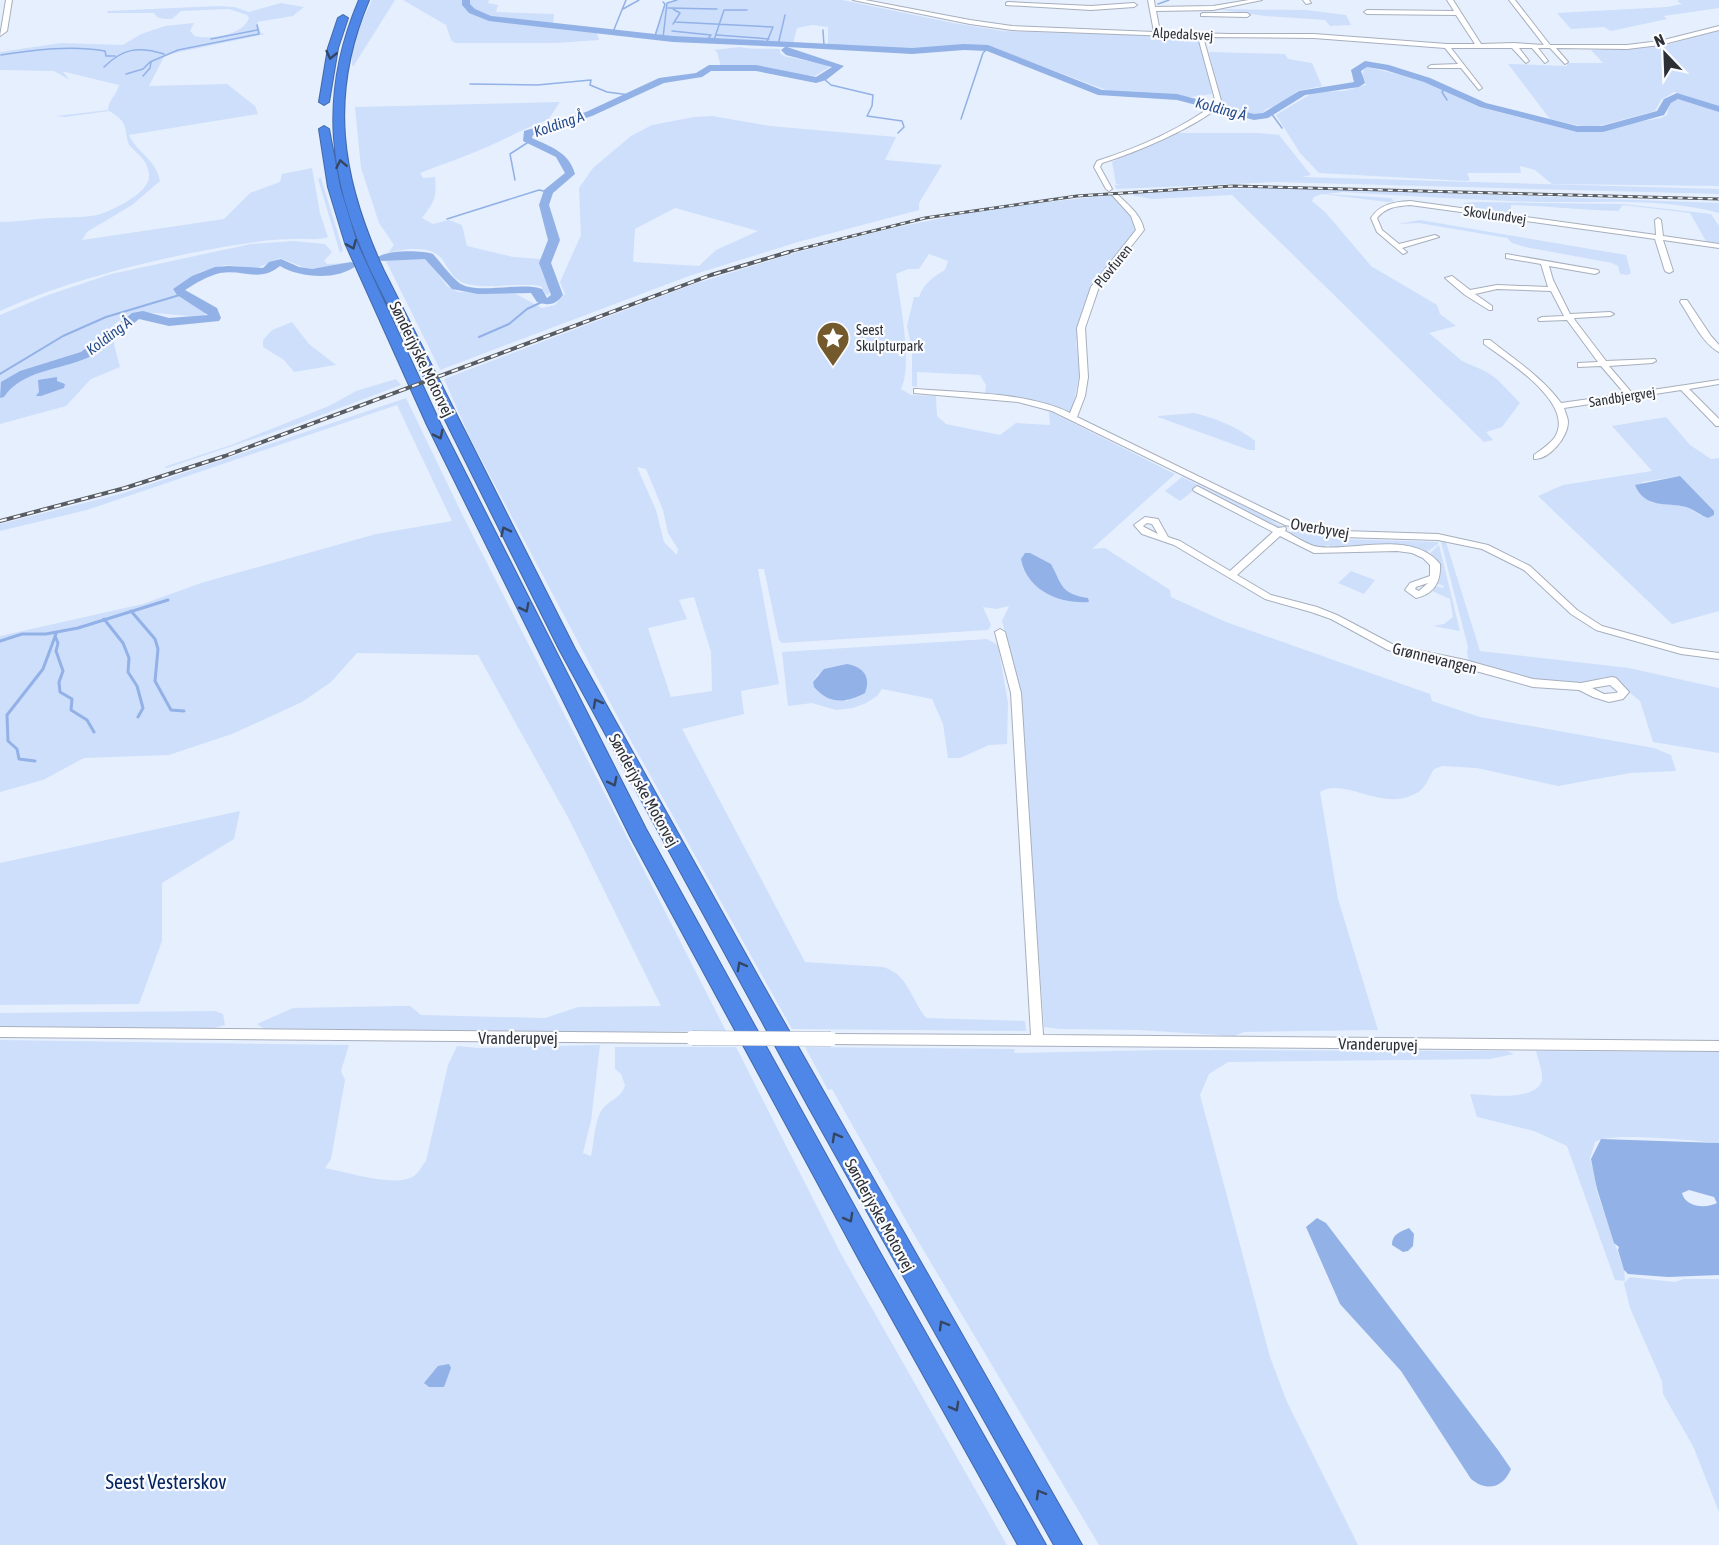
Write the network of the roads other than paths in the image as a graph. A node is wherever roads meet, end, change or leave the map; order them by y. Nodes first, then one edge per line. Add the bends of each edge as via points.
1 (9, 0) edge
2 (351, 0) edge
3 (364, 0) edge
4 (856, 0) edge
5 (1074, 0) edge
6 (1151, 0) edge
7 (1259, 0) edge
8 (1450, 0) edge
9 (1512, 0) edge
10 (1008, 4) dead end
11 (1134, 5) dead end
12 (1077, 8) junction
13 (1200, 8) junction
14 (1152, 9) junction
15 (1367, 12) dead end
16 (1458, 13) junction
17 (1247, 15) dead end
18 (1719, 28) edge
19 (1157, 32) junction
20 (0, 34) edge
21 (1200, 35) junction
22 (1479, 45) junction
23 (1513, 45) junction
24 (1448, 46) junction
25 (1533, 46) junction
26 (1551, 47) junction
27 (1526, 61) dead end
28 (1545, 61) dead end
29 (1565, 62) dead end
30 (1462, 66) junction
31 (1431, 67) dead end
32 (1479, 88) dead end
33 (1658, 220) dead end
34 (1435, 237) dead end
35 (1659, 239) junction
36 (1719, 246) edge
37 (1509, 256) dead end
38 (1544, 262) junction
39 (1669, 271) dead end
40 (1595, 272) dead end
41 (1449, 279) dead end
42 (1552, 289) junction
43 (1468, 293) junction
44 (1684, 302) dead end
45 (1488, 308) dead end
46 (1611, 314) dead end
47 (1570, 317) junction
48 (1542, 318) dead end
49 (1487, 342) dead end
50 (1719, 350) edge
51 (1652, 361) dead end
52 (1604, 364) junction
53 (1581, 365) dead end
54 (1719, 382) edge
55 (1683, 388) junction
56 (917, 391) dead end
57 (1631, 396) junction
58 (1560, 406) junction
59 (1073, 417) junction
60 (1719, 424) edge
61 (1537, 457) dead end
62 (1197, 489) dead end
63 (1288, 523) junction
64 (1278, 532) junction
65 (1164, 537) dead end
66 (1231, 575) junction
67 (1435, 578) dead end
68 (1000, 632) dead end
69 (1719, 656) edge
70 (1581, 687) dead end
71 (0, 1032) edge
72 (1037, 1040) junction
73 (1719, 1046) edge
74 (1033, 1545) edge
75 (1070, 1545) edge

1 - 20 street
2 -> 74 highway, Sønderjyske Motorvej via 333,48 324,119 328,166 351,243 443,444 638,833
75 -> 3 highway, Sønderjyske Motorvej via 894,1241 519,559 370,252 346,190 335,114 344,53
4 - 19 street, Alpedalsvej via 990,26
5 - 12 street
6 - 14 street
7 - 13 street
8 - 16 street
9 - 26 street
10 - 12 street
11 - 12 street
13 - 14 street
13 - 17 street via 1205,17
14 - 19 street
15 - 16 street
16 - 22 street
18 - 26 street, Alpedalsvej via 1660,43
19 - 21 street, Alpedalsvej
21 - 24 street, Alpedalsvej via 1314,36
21 - 59 street, Plovfuren via 1219,102 1214,108 1099,162 1097,167 1135,216 1140,230 1095,287 1081,328 1084,377
22 - 23 street, Alpedalsvej
22 - 24 street, Alpedalsvej
23 - 25 street, Alpedalsvej
23 - 27 street
24 - 30 street
25 - 26 street, Alpedalsvej
25 - 28 street
26 - 29 street
30 - 31 street
30 - 32 street
33 - 35 street
34 - 35 street, Skovlundvej via 1400,250 1379,231 1374,219 1382,208 1402,203
35 - 36 street, Skovlundvej
35 - 39 street
37 - 38 street
38 - 40 street
38 - 42 street
41 - 43 street
42 - 43 street via 1497,287
42 - 47 street
43 - 45 street
44 - 50 street
46 - 47 street
47 - 48 street
47 - 52 street
49 - 58 street via 1551,394
51 - 52 street
52 - 53 street
52 - 57 street
54 - 55 street, Sandbjergvej
55 - 57 street, Sandbjergvej
55 - 60 street
56 - 59 street, Overbyvej via 1032,402
57 - 58 street, Sandbjergvej
58 - 61 street via 1562,433
59 - 63 street, Overbyvej
62 - 64 street
63 - 64 street
63 - 69 street, Overbyvej via 1343,534 1438,537 1478,544 1527,568 1574,612 1599,628 1682,651
64 - 66 street
64 - 67 street via 1314,550 1418,551 1432,559
65 - 66 street, Grønnevangen
66 - 70 street, Grønnevangen via 1268,597 1334,617 1391,648 1466,663 1520,681
68 - 72 street via 1016,693
71 - 72 street, Vranderupvej, bridge
72 - 73 street, Vranderupvej

